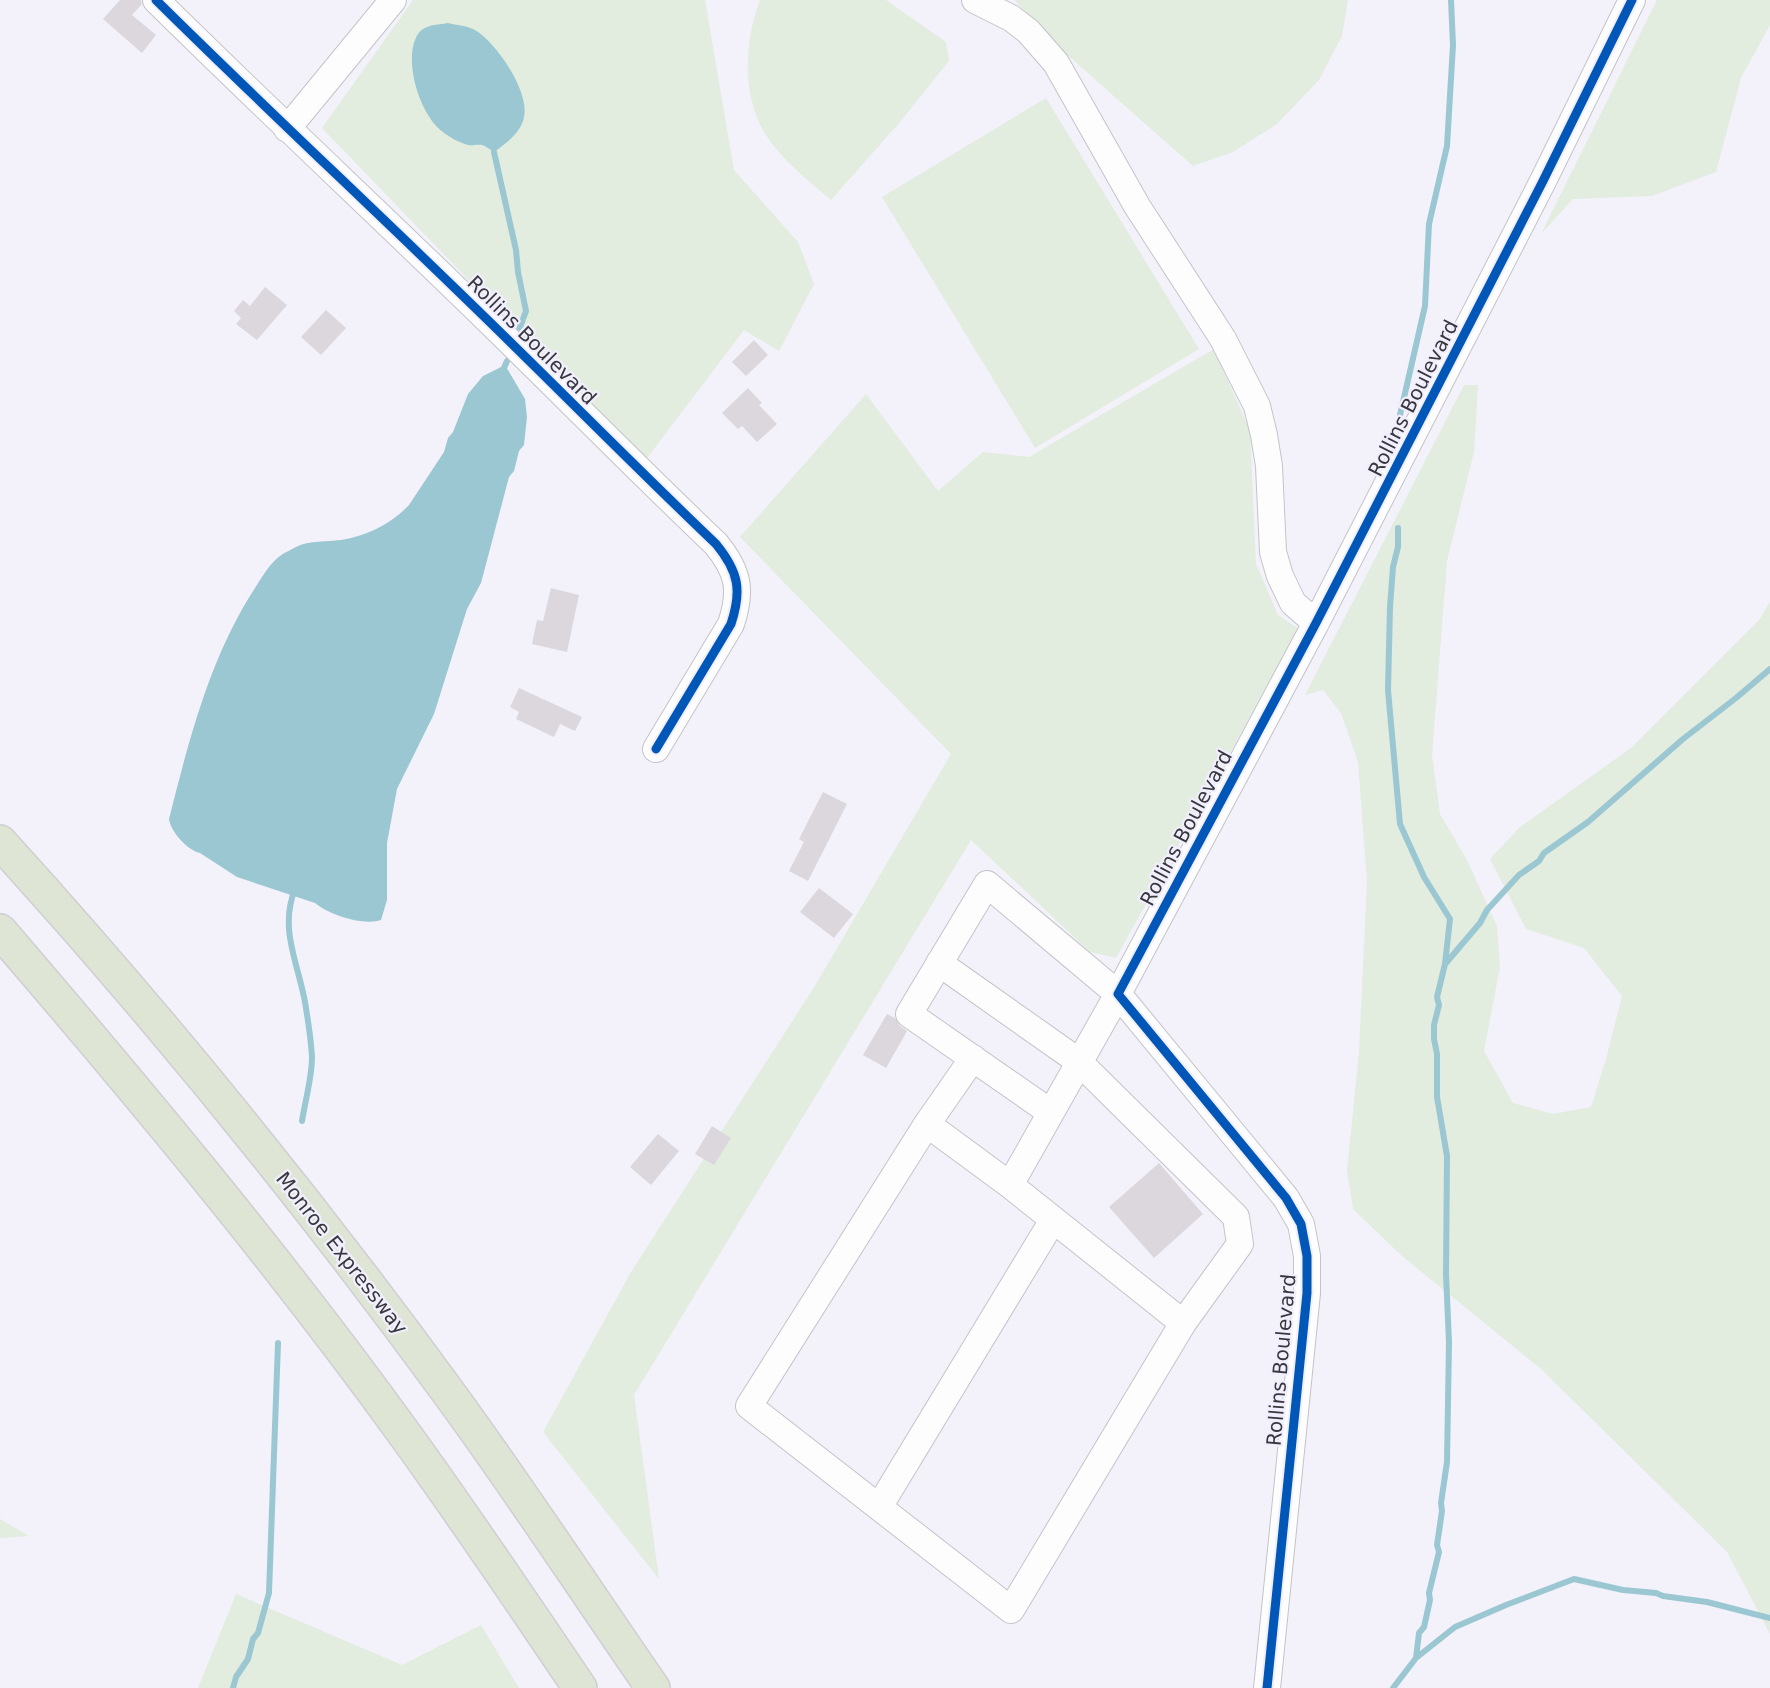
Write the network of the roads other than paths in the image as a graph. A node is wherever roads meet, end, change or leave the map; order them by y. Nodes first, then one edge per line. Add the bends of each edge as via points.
1 (156, 0) edge
2 (393, 0) edge
3 (975, 0) edge
4 (1632, 0) edge
5 (287, 129) junction
6 (1316, 623) junction
7 (656, 749) dead end
8 (0, 842) edge
9 (0, 931) edge
10 (939, 963) junction
11 (1118, 994) junction
12 (973, 1059) junction
13 (1078, 1061) junction
14 (1050, 1112) junction
15 (927, 1124) junction
16 (1010, 1185) junction
17 (1053, 1220) junction
18 (1183, 1323) junction
19 (879, 1507) junction
20 (580, 1688) edge
21 (653, 1688) edge
22 (1267, 1688) edge

1 - 5 street, Rollins Boulevard
2 - 5 street
3 - 6 street via 1029,31 1056,63 1137,206 1222,339 1257,406 1269,466 1273,552 1280,576 1293,603
4 - 6 street, Rollins Boulevard
5 - 7 street, Rollins Boulevard via 464,297 728,559 738,592 731,624
6 - 11 street, Rollins Boulevard
8 - 21 highway, Monroe Expressway via 131,991 316,1218 452,1397
9 - 20 highway via 167,1128 326,1329 403,1432
10 - 11 street via 987,884
10 - 12 street via 909,1014
10 - 13 street
11 - 13 street
11 - 22 street, Rollins Boulevard via 1286,1198 1301,1224 1307,1256 1307,1293
12 - 14 street
12 - 15 street
13 - 14 street
13 - 18 street via 1236,1217 1240,1244
14 - 16 street
15 - 16 street
15 - 19 street via 749,1406
16 - 17 street
17 - 18 street
17 - 19 street
18 - 19 street via 1011,1610

